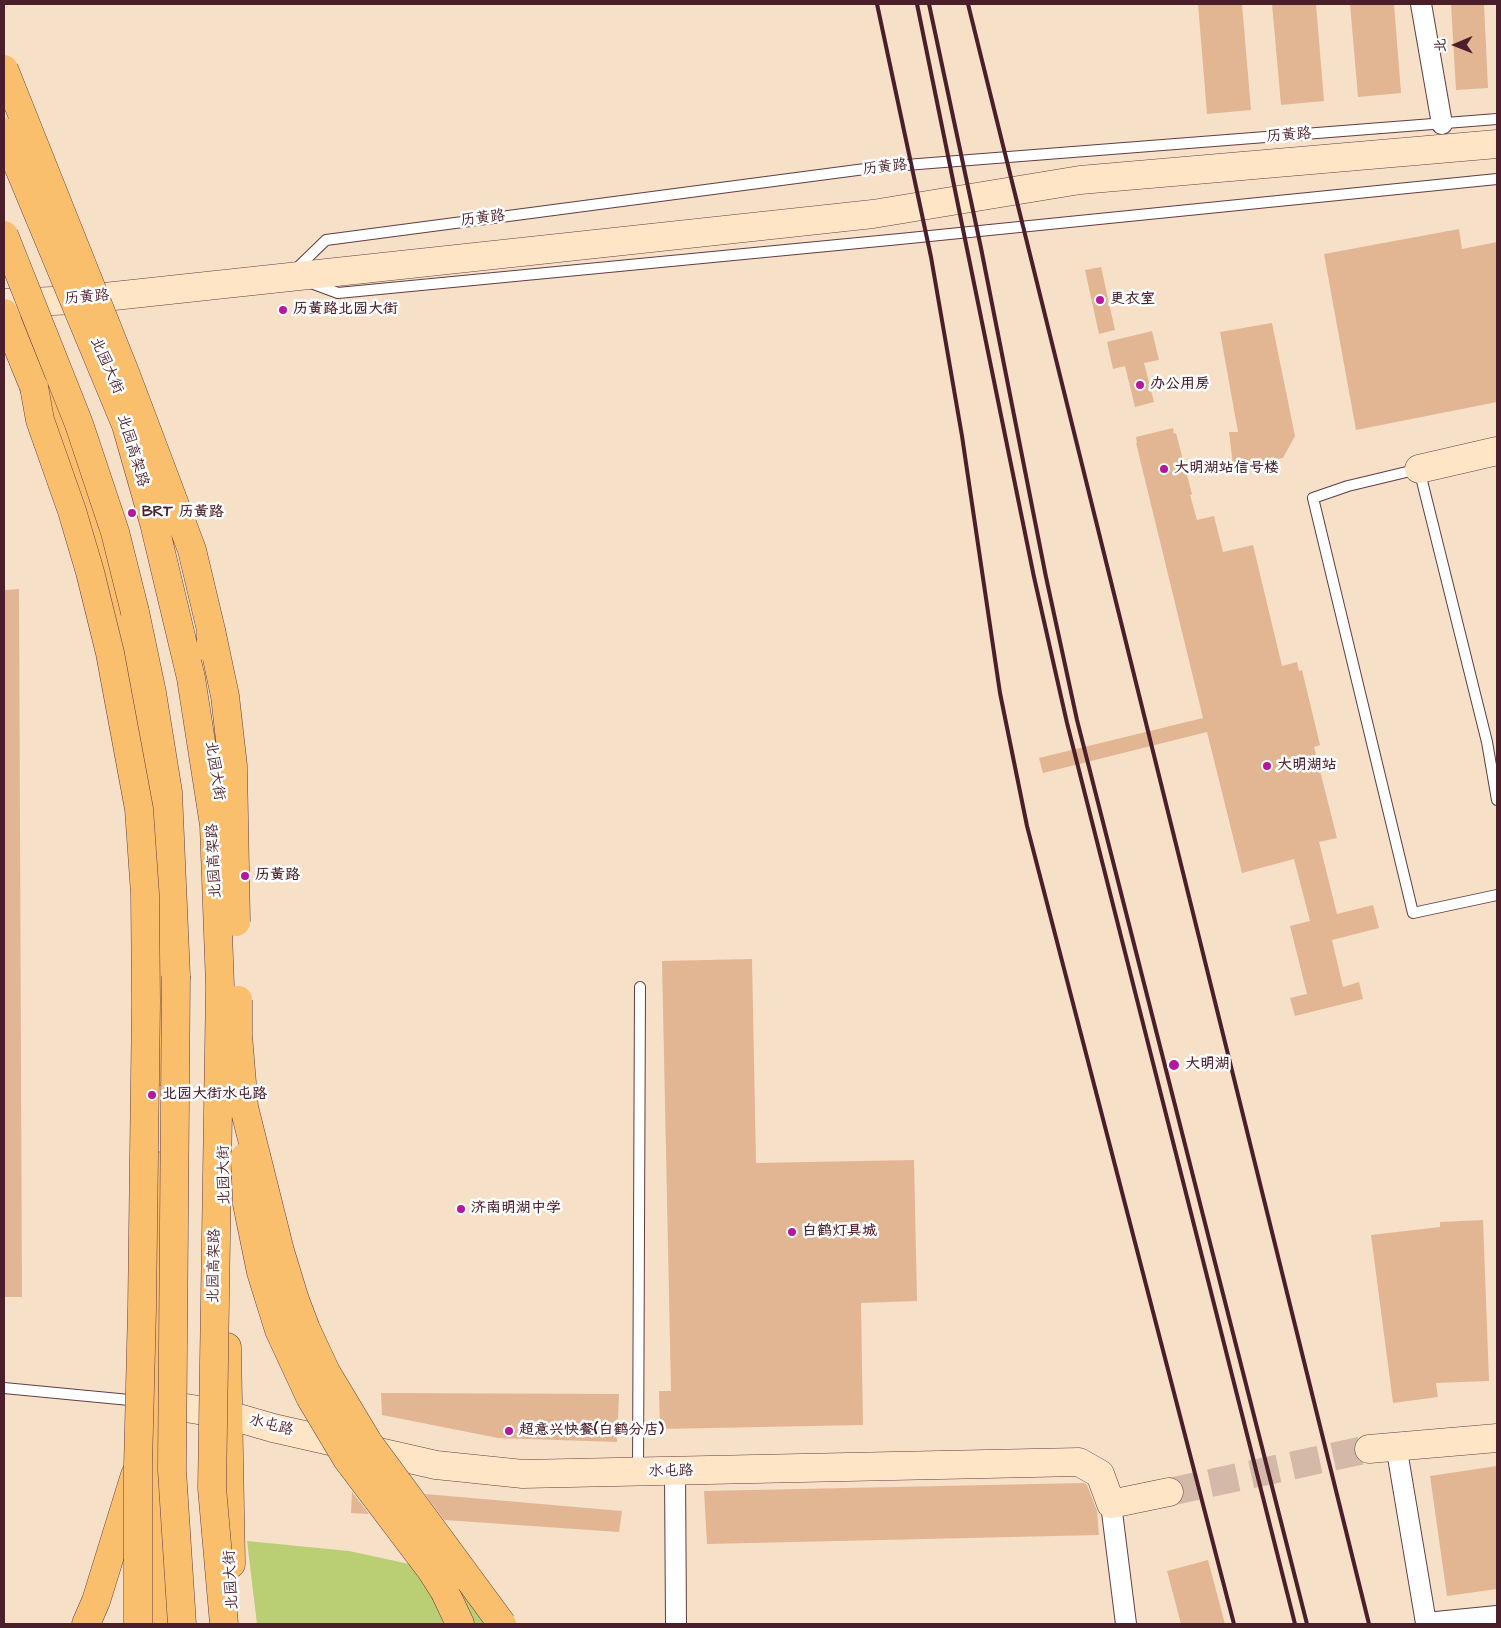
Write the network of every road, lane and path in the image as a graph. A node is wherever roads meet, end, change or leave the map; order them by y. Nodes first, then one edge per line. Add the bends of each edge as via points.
1 (1421, 4) edge
2 (4, 69) edge
3 (4, 102) edge
4 (1497, 119) edge
5 (1442, 124) junction
6 (4, 132) edge
7 (1497, 144) edge
8 (1497, 180) edge
9 (4, 235) edge
10 (290, 276) junction
11 (76, 300) junction
12 (4, 303) edge
13 (4, 313) edge
14 (34, 387) junction
15 (126, 425) junction
16 (1497, 451) edge
17 (1419, 469) junction
18 (192, 550) junction
19 (211, 630) junction
20 (1497, 800) edge
21 (214, 825) junction
22 (1497, 895) edge
23 (176, 976) junction
24 (640, 987) dead end
25 (244, 1108) junction
26 (144, 1165) junction
27 (142, 1308) junction
28 (4, 1388) edge
29 (156, 1403) junction
30 (228, 1415) junction
31 (1497, 1438) edge
32 (1396, 1445) junction
33 (1369, 1449) tunnel mouth
34 (138, 1466) junction
35 (172, 1470) junction
36 (638, 1472) junction
37 (675, 1472) junction
38 (1168, 1492) tunnel mouth
39 (1111, 1504) junction
40 (1497, 1616) edge
41 (86, 1624) edge
42 (138, 1624) edge
43 (165, 1624) edge
44 (182, 1624) edge
45 (224, 1624) edge
46 (234, 1624) edge
47 (460, 1624) edge
48 (502, 1624) edge
49 (676, 1624) edge
50 (1126, 1624) edge

1 - 5 street
2 - 18 main road, bridge
3 - 11 main road, 北园大街 via 39,186
4 - 5 lane, 历黄路
5 - 10 lane, 历黄路 via 880,168 326,240
6 - 15 main road, 北园高架路, bridge
7 - 10 street, 历黄路 via 1080,180 873,214
8 - 10 lane, 历黄路 via 338,293
9 - 23 main road, bridge via 79,424 115,532 135,612 168,792
10 - 11 street, 历黄路
11 - 12 street, 历黄路
11 - 30 main road, 北园大街 via 124,405 189,617 220,806 225,952
13 - 14 main road
14 - 26 main road, bridge via 40,420 93,581 139,810 145,894
14 - 29 main road via 52,413 103,558 120,619 153,801 160,888 163,1099
15 - 18 main road, bridge
15 - 21 main road, 北园高架路, bridge via 154,523 191,678
16 - 17 street
17 - 20 lane via 1487,742
17 - 22 lane via 1313,498 1413,913
18 - 19 main road, bridge
19 - 21 main road, bridge
19 - 25 main road, bridge via 225,696 233,766 238,1035
21 - 45 main road, 北园高架路, bridge via 220,986 212,1488
23 - 26 main road, bridge
23 - 35 main road, bridge
24 - 36 lane
25 - 47 main road, bridge via 247,1204 261,1272 279,1330 310,1397 347,1459 431,1570
25 - 48 main road, bridge via 295,1300 326,1372 368,1442
26 - 27 main road, bridge
27 - 34 main road, bridge
27 - 35 main road, bridge
28 - 29 lane
29 - 30 street, 水屯路
29 - 43 main road via 157,1514
30 - 36 street, 水屯路 via 436,1465 523,1474
30 - 46 main road, 北园大街
31 - 32 street
32 - 33 street
32 - 40 street via 1426,1623
34 - 41 main road, bridge
34 - 42 main road, bridge
35 - 44 main road, bridge
36 - 37 street, 水屯路
37 - 39 street, 水屯路 via 1078,1462 1100,1474
37 - 49 street
38 - 39 street
39 - 50 street

